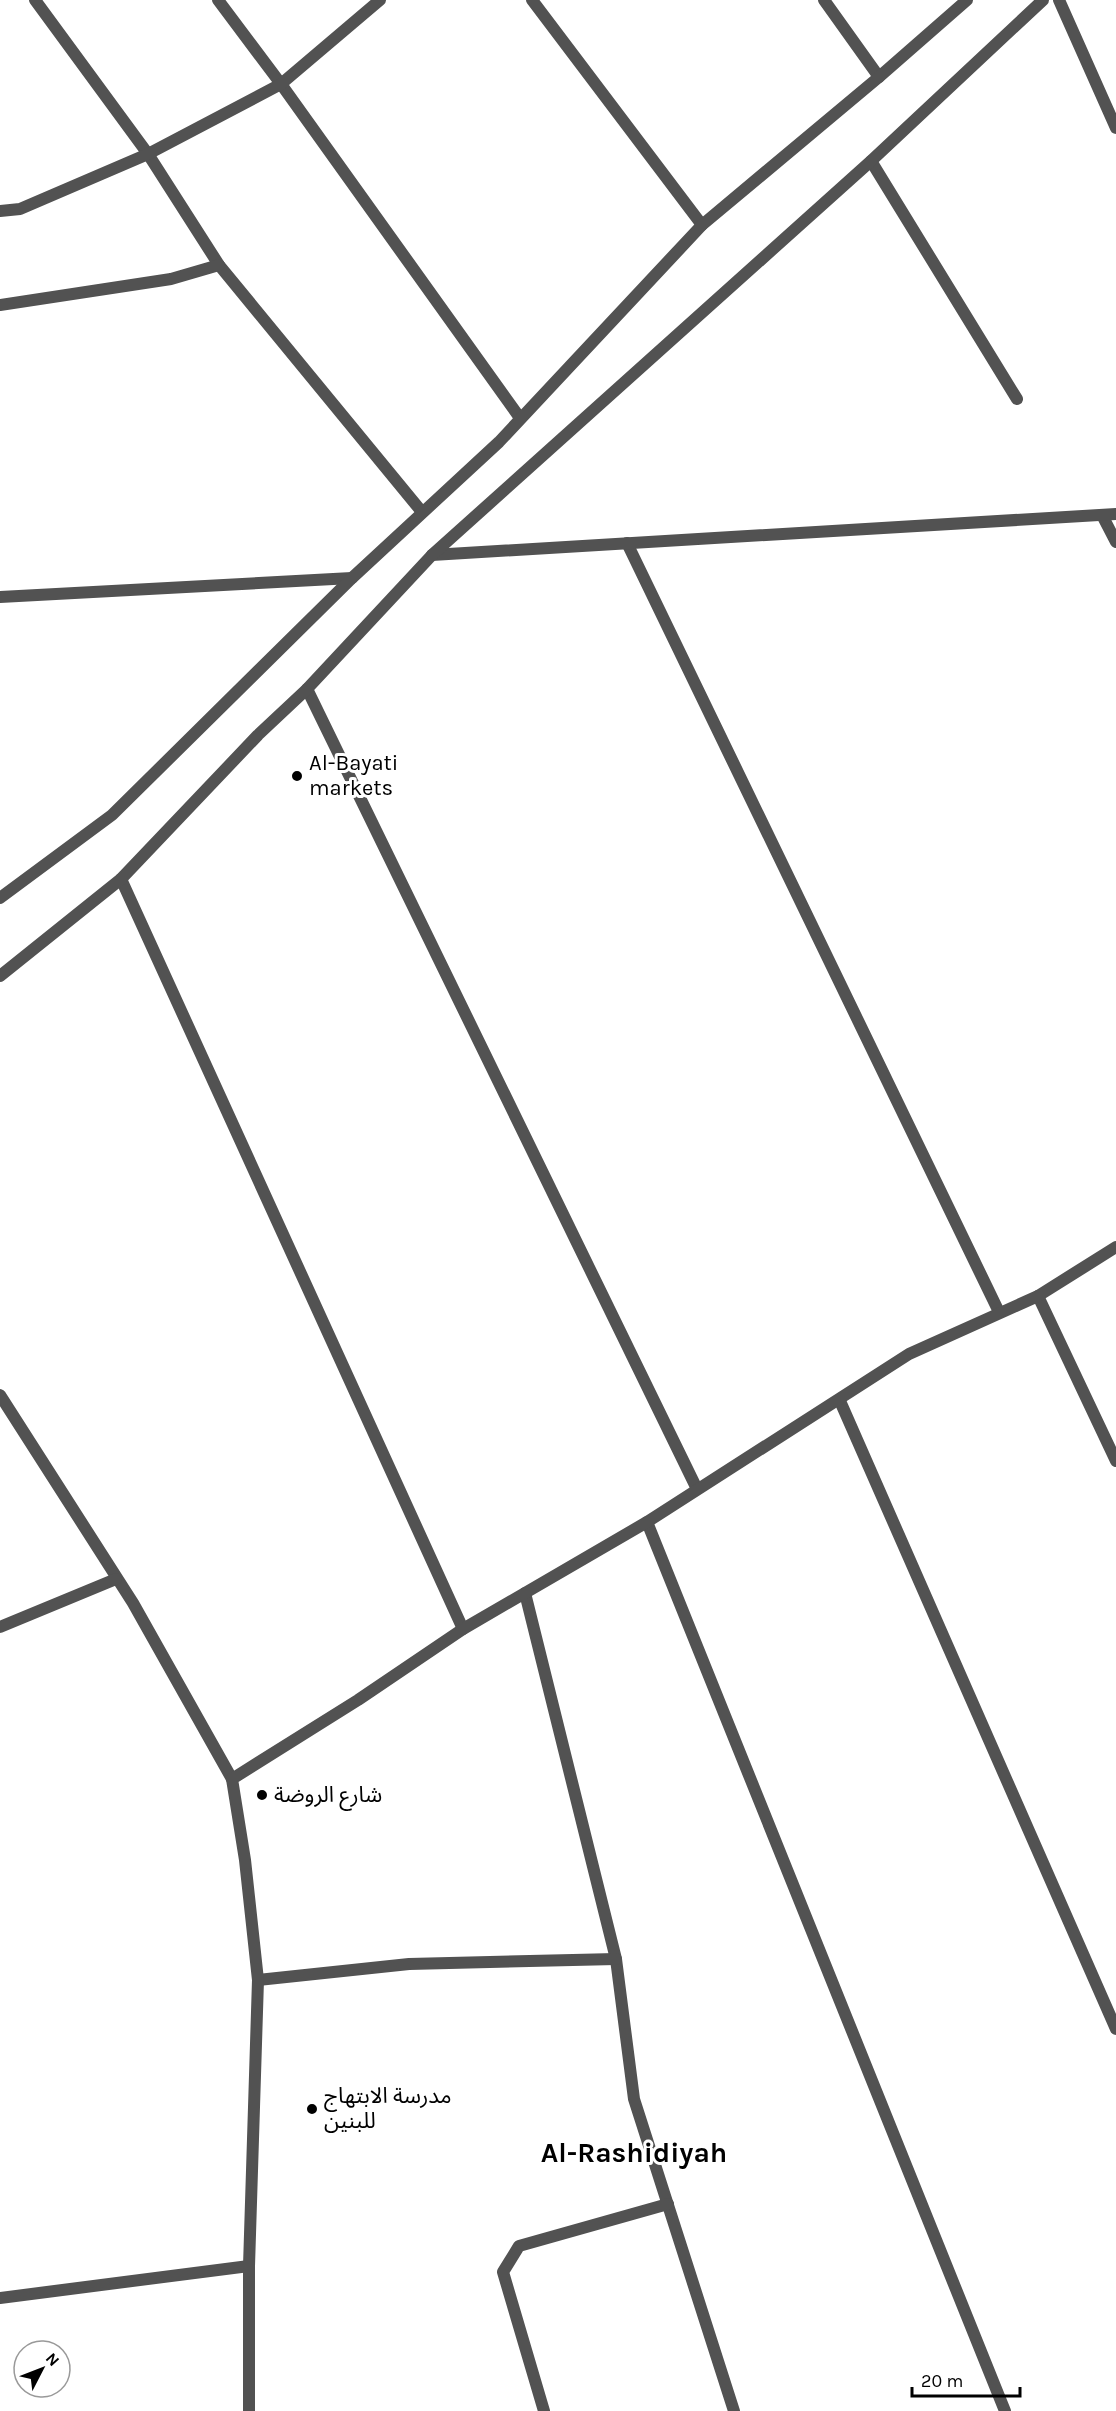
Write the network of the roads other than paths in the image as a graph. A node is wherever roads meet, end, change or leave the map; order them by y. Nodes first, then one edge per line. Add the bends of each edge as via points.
1 (35, 0) edge
2 (218, 0) edge
3 (380, 0) edge
4 (532, 0) edge
5 (824, 0) edge
6 (967, 0) edge
7 (1043, 0) edge
8 (1059, 0) edge
9 (879, 77) junction
10 (281, 84) junction
11 (1116, 128) edge
12 (148, 154) junction
13 (871, 161) junction
14 (0, 211) edge
15 (702, 225) junction
16 (219, 265) junction
17 (0, 306) edge
18 (1017, 399) dead end
19 (520, 418) junction
20 (422, 512) junction
21 (1116, 514) edge
22 (1102, 515) junction
23 (1116, 542) edge
24 (627, 543) junction
25 (432, 555) junction
26 (352, 578) junction
27 (0, 597) edge
28 (307, 689) junction
29 (121, 879) junction
30 (0, 898) edge
31 (0, 976) edge
32 (1116, 1247) edge
33 (1038, 1296) junction
34 (999, 1312) junction
35 (0, 1395) edge
36 (840, 1401) junction
37 (1116, 1461) edge
38 (697, 1489) junction
39 (647, 1522) junction
40 (116, 1579) junction
41 (525, 1593) junction
42 (0, 1627) edge
43 (463, 1629) junction
44 (232, 1779) junction
45 (616, 1959) junction
46 (258, 1980) junction
47 (1116, 2029) edge
48 (668, 2204) junction
49 (249, 2266) junction
50 (0, 2298) edge
51 (249, 2411) edge
52 (544, 2411) edge
53 (734, 2411) edge
54 (1005, 2411) edge

1 - 12 street
2 - 10 street
3 - 10 street
4 - 15 street
5 - 9 street
6 - 9 street
7 - 13 street
8 - 11 street
9 - 15 street
10 - 12 street
10 - 19 street
12 - 14 street via 20,209
12 - 16 street
13 - 18 street
13 - 25 street
15 - 19 street
16 - 17 street via 171,279
16 - 20 street
19 - 20 street
20 - 26 street
21 - 22 street
22 - 23 street
22 - 24 street
24 - 25 street
24 - 34 street
25 - 28 street
26 - 27 street
26 - 30 street via 112,815
28 - 29 street
28 - 38 street
29 - 31 street
29 - 43 street
32 - 33 street
33 - 34 street
33 - 37 street
34 - 36 street via 909,1354
35 - 40 street
36 - 38 street
36 - 47 street
38 - 39 street
39 - 41 street
39 - 54 street
40 - 42 street
40 - 44 street
41 - 43 street
41 - 45 street
43 - 44 street
44 - 46 street
45 - 46 street via 409,1964
45 - 48 street via 634,2098
46 - 49 street
48 - 52 street via 519,2246 508,2263 503,2272
48 - 53 street
49 - 50 street
49 - 51 street

